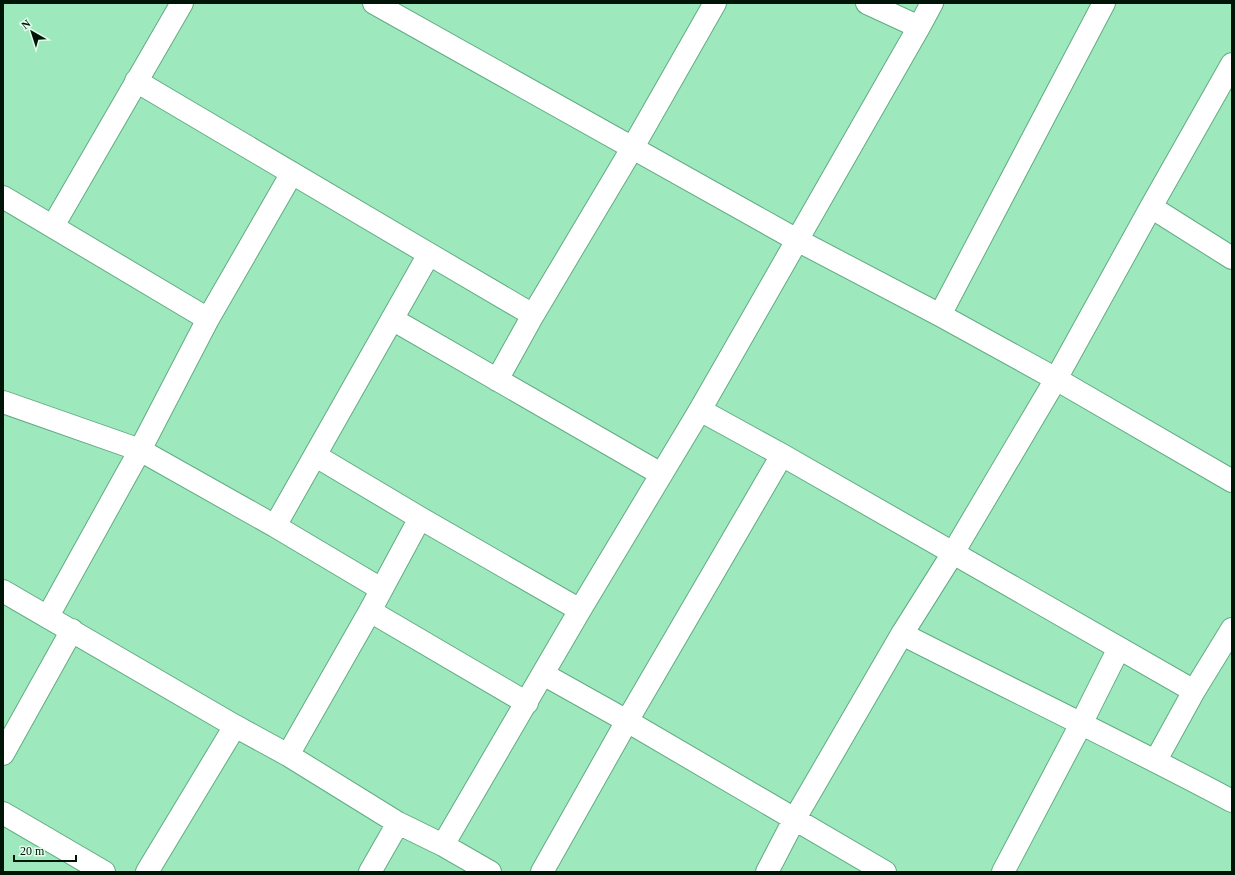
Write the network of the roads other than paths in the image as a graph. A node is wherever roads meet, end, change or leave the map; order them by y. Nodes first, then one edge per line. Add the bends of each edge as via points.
1 (182, 3) edge
2 (374, 3) edge
3 (715, 3) edge
4 (868, 3) edge
5 (932, 3) edge
6 (1104, 3) edge
7 (919, 27) junction
8 (1232, 64) edge
9 (136, 80) junction
10 (632, 147) junction
11 (292, 173) junction
12 (3, 197) edge
13 (1151, 207) junction
14 (53, 226) junction
15 (797, 240) junction
16 (428, 254) junction
17 (1232, 258) edge
18 (533, 314) junction
19 (940, 316) junction
20 (392, 319) junction
21 (208, 320) junction
22 (497, 380) junction
23 (1056, 380) junction
24 (3, 402) edge
25 (700, 410) junction
26 (140, 450) junction
27 (782, 455) junction
28 (316, 456) junction
29 (661, 474) junction
30 (1232, 481) edge
31 (420, 518) junction
32 (275, 526) junction
33 (953, 553) junction
34 (382, 589) junction
35 (3, 591) edge
36 (580, 610) junction
37 (370, 611) junction
38 (48, 616) junction
39 (1232, 629) edge
40 (72, 630) junction
41 (902, 634) junction
42 (1119, 648) junction
43 (543, 674) junction
44 (1194, 691) junction
45 (527, 703) junction
46 (627, 721) junction
47 (1081, 724) junction
48 (235, 726) junction
49 (3, 754) edge
50 (288, 755) junction
51 (1156, 760) junction
52 (1232, 800) edge
53 (4, 815) edge
54 (794, 820) junction
55 (398, 823) junction
56 (442, 845) junction
57 (104, 872) edge
58 (147, 872) edge
59 (370, 872) edge
60 (490, 872) edge
61 (542, 872) edge
62 (767, 872) edge
63 (884, 872) edge
64 (1003, 872) edge

1 - 9 street
2 - 10 street
3 - 10 street
4 - 7 street
5 - 7 street
6 - 19 street
7 - 15 street
8 - 13 street
9 - 11 street
9 - 14 street
10 - 15 street
10 - 18 street
11 - 16 street
11 - 21 street
12 - 14 street
13 - 17 street
13 - 23 street
14 - 21 street
15 - 19 street
15 - 25 street
16 - 18 street
16 - 20 street
18 - 22 street
19 - 23 street
20 - 22 street
20 - 28 street
21 - 26 street
22 - 29 street
23 - 30 street
23 - 33 street
24 - 26 street
25 - 27 street
25 - 29 street
26 - 32 street
26 - 38 street
27 - 33 street
27 - 46 street
28 - 31 street
28 - 32 street
29 - 36 street
31 - 34 street
31 - 36 street
32 - 34 street
33 - 41 street
33 - 42 street
34 - 37 street
35 - 38 street
36 - 43 street
37 - 45 street
37 - 50 street
38 - 40 street
39 - 44 street
40 - 48 street
40 - 49 street
41 - 47 street
41 - 54 street
42 - 44 street
42 - 47 street
43 - 45 street
43 - 46 street
44 - 51 street
45 - 56 street
46 - 54 street
46 - 61 street
47 - 51 street
47 - 64 street
48 - 50 street
48 - 58 street
50 - 55 street
51 - 52 street
53 - 57 street
54 - 62 street
54 - 63 street
55 - 56 street
55 - 59 street
56 - 60 street

